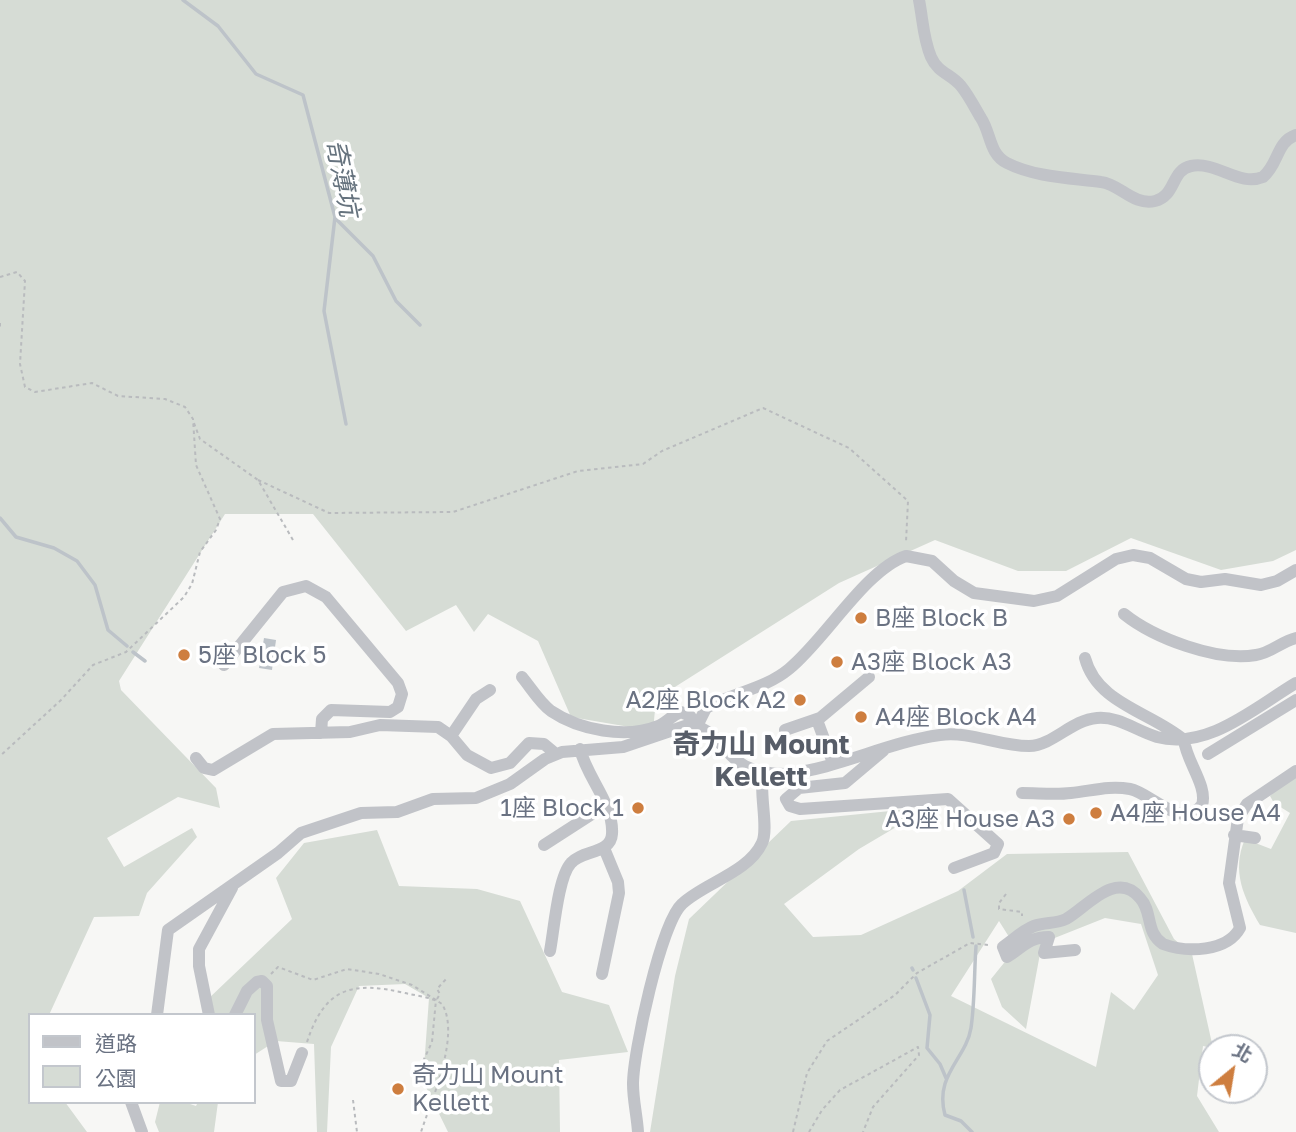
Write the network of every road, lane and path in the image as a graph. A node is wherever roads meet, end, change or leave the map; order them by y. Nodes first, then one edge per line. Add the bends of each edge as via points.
1 (919, 0) edge
2 (1296, 135) edge
3 (0, 277) edge
4 (0, 323) edge
5 (0, 328) edge
6 (193, 422) junction
7 (258, 480) junction
8 (293, 540) dead end
9 (906, 556) junction
10 (1296, 570) edge
11 (1124, 614) dead end
12 (1296, 638) edge
13 (1085, 658) dead end
14 (224, 665) dead end
15 (522, 677) dead end
16 (869, 677) dead end
17 (1296, 683) edge
18 (490, 690) dead end
19 (1296, 700) edge
20 (817, 720) junction
21 (697, 726) junction
22 (785, 730) dead end
23 (321, 733) junction
24 (451, 736) junction
25 (1184, 740) junction
26 (580, 749) junction
27 (886, 749) junction
28 (556, 754) junction
29 (1208, 754) dead end
30 (0, 756) edge
31 (196, 758) dead end
32 (833, 763) junction
33 (1296, 771) edge
34 (763, 774) junction
35 (1022, 793) dead end
36 (606, 805) junction
37 (1240, 814) junction
38 (1276, 818) dead end
39 (1234, 835) junction
40 (1255, 838) dead end
41 (544, 845) dead end
42 (607, 845) junction
43 (954, 867) dead end
44 (234, 884) junction
45 (1006, 894) dead end
46 (1023, 919) dead end
47 (1003, 947) junction
48 (1075, 950) dead end
49 (550, 951) dead end
50 (602, 974) dead end
51 (447, 978) dead end
52 (262, 982) junction
53 (436, 1000) junction
54 (157, 1013) edge
55 (209, 1013) edge
56 (235, 1013) edge
57 (302, 1053) joint
58 (419, 1070) dead end
59 (353, 1100) dead end
60 (132, 1104) edge
61 (142, 1132) edge
62 (357, 1132) edge
63 (421, 1132) edge
64 (638, 1132) edge
65 (793, 1132) edge
66 (809, 1132) edge
67 (863, 1132) edge

1 - 2 street via 933,60 962,88 987,128 995,152 1011,165 1072,180 1104,182 1137,200 1151,201 1168,194 1179,173 1189,167 1209,167 1250,180 1264,177 1282,143
3 - 6 path via 17,272 26,284 20,364 25,387 35,392 94,384 118,396 179,403
4 - 5 path
6 - 7 path via 200,439
6 - 30 path via 196,465 220,519 200,552 189,590 134,646 93,664
7 - 8 path
7 - 9 path via 329,513 453,512 578,471 643,464 662,451 763,408 849,448 908,501
9 - 10 street via 932,561 974,593 1034,601 1057,596 1116,559 1133,555 1201,582 1231,579 1261,584
9 - 21 street via 882,569 789,669 706,708
11 - 12 street via 1171,643 1244,656 1264,653
13 - 25 street via 1102,690
14 - 23 street via 283,592 300,585 322,593 402,694 398,707 390,712 331,710 322,719
15 - 21 street via 550,710 593,729 633,732 660,726 681,712
16 - 20 street
17 - 25 street via 1208,736
18 - 24 street via 476,699
19 - 29 street
20 - 22 street
20 - 32 street
21 - 26 street via 684,725 623,747
21 - 34 street via 741,766
23 - 24 street via 373,725 422,725 438,727
23 - 31 street via 274,734 214,770 204,768
24 - 28 street via 467,755 491,768 510,763 529,743 544,744
25 - 27 street via 1161,738 1098,717 1036,745 950,734
25 - 35 street via 1185,754 1204,798 1193,813 1177,813 1128,789
26 - 28 street
26 - 36 street via 587,774
27 - 32 street
27 - 43 street via 845,783 799,789 786,799 800,809 948,799 998,844 994,853
28 - 44 street via 510,784 476,798 433,800 397,812 361,813 302,833
32 - 34 street via 794,773
33 - 37 street via 1247,804
34 - 64 street via 761,846 722,881 683,903 668,925 634,1072
36 - 41 street
36 - 42 street via 612,827
37 - 38 path
37 - 39 street
39 - 40 street
39 - 47 street via 1229,883 1240,928 1229,942 1201,948 1167,946 1152,933 1139,896 1116,889 1098,893 1064,920 1031,927
42 - 49 street via 567,867
42 - 50 street via 619,893
44 - 54 street via 168,929
44 - 55 street via 198,955
45 - 46 path via 999,909 1022,912
47 - 48 street via 1007,957 1023,943 1049,937 1044,953
47 - 65 path via 966,945 913,975 895,995 830,1038 807,1073
51 - 53 path via 437,989
52 - 53 path via 278,967 313,980 347,969 412,985
52 - 56 street via 247,991
52 - 57 street via 267,986 267,1020 281,1082 291,1081
53 - 57 path via 378,987 348,989 319,1012
53 - 58 path via 432,1042
53 - 63 path via 446,1011 447,1047
59 - 62 path
60 - 61 street
66 - 67 path via 840,1090 918,1046 919,1055 873,1107

